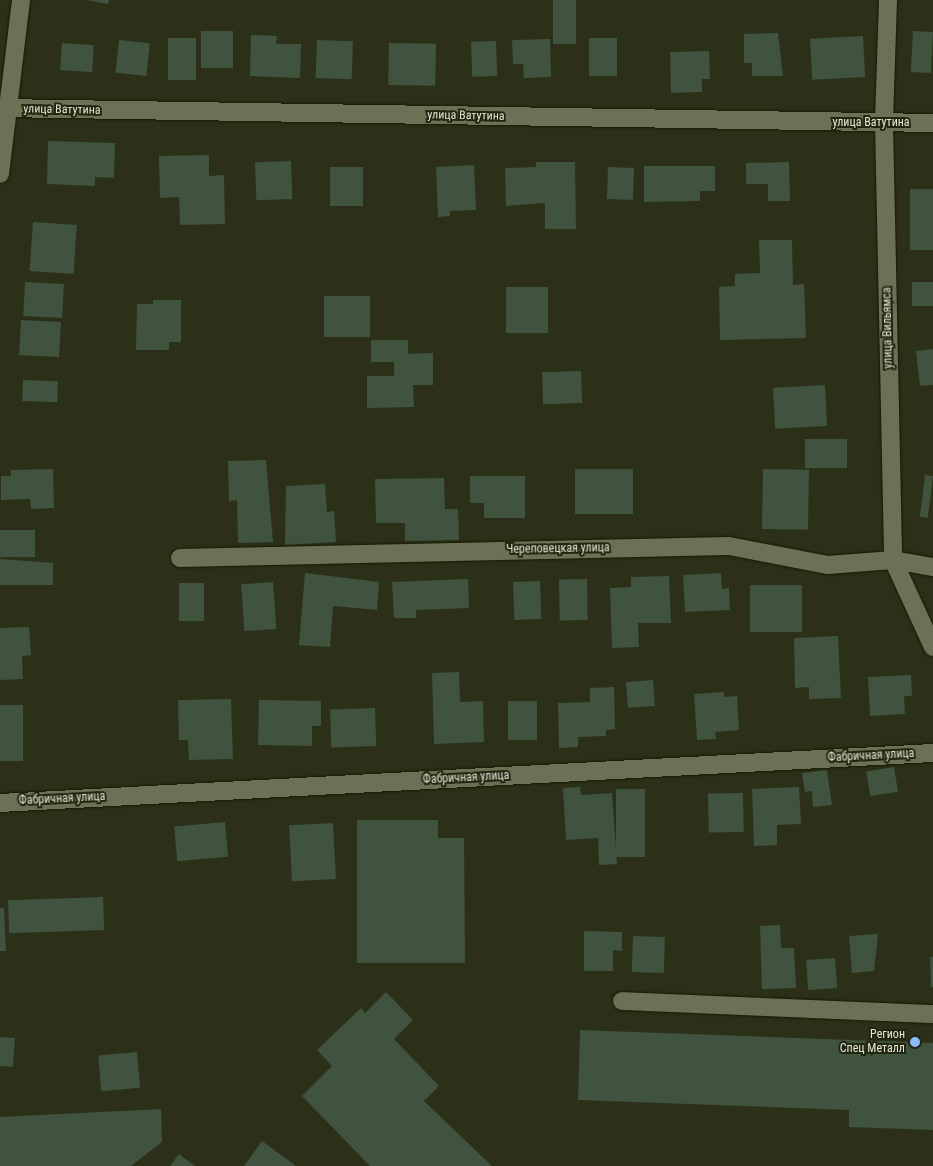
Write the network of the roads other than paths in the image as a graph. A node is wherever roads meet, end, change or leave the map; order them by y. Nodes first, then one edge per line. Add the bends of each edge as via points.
1 (21, 0) edge
2 (888, 0) edge
3 (4, 108) edge
4 (884, 123) junction
5 (933, 123) edge
6 (0, 174) edge
7 (180, 558) dead end
8 (893, 560) junction
9 (933, 567) edge
10 (933, 647) edge
11 (933, 752) edge
12 (0, 803) edge
13 (622, 1002) dead end
14 (933, 1014) edge

1 - 3 street
2 - 4 street, улица Вильямса
3 - 4 street, улица Ватутина
3 - 6 street
4 - 5 street, улица Ватутина
4 - 8 street, улица Вильямса
7 - 8 street, Череповецкая улица via 729,546 828,565
8 - 9 street, Череповецкая улица
8 - 10 street, улица Вильямса
11 - 12 street, Фабричная улица
13 - 14 street

